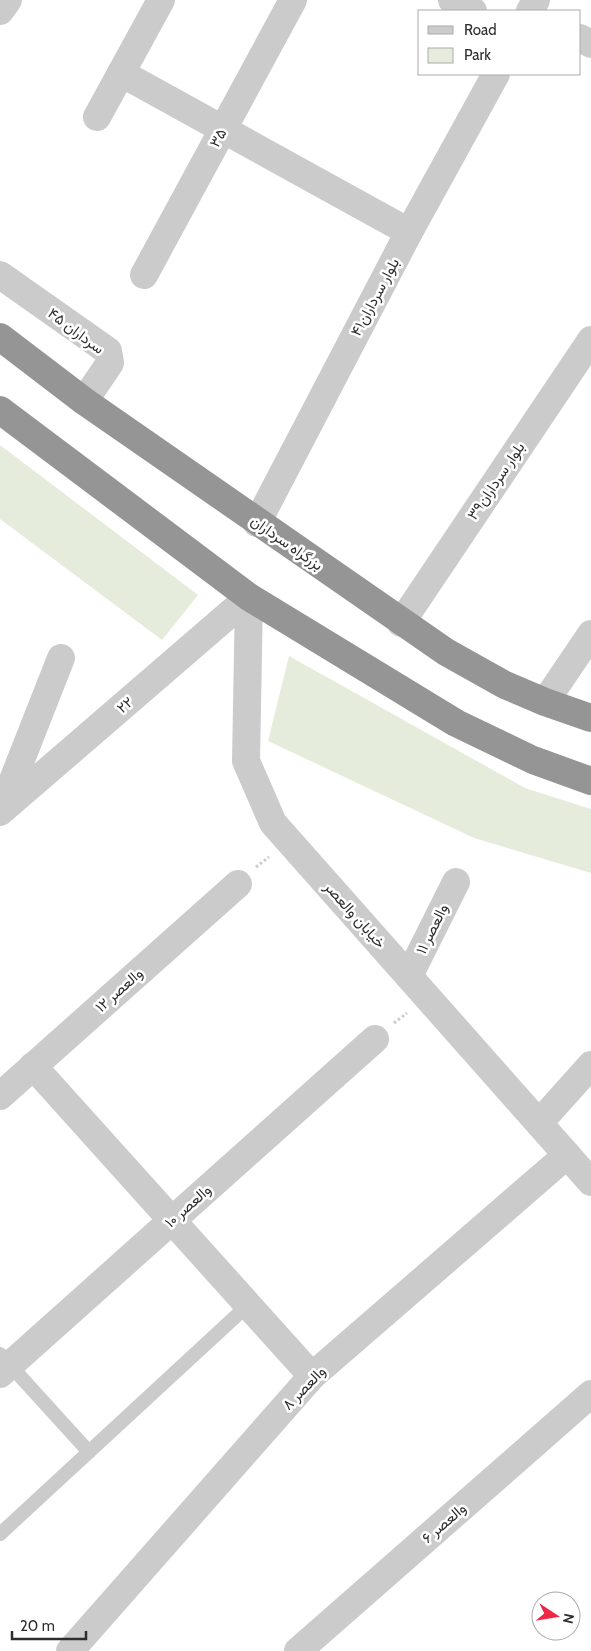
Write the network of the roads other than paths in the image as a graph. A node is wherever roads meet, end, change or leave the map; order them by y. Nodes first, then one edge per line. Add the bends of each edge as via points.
1 (8, 0) edge
2 (161, 0) edge
3 (293, 0) edge
4 (452, 0) edge
5 (471, 10) edge
6 (0, 11) edge
7 (121, 73) junction
8 (495, 75) edge
9 (97, 117) dead end
10 (223, 129) junction
11 (409, 232) junction
12 (144, 275) dead end
13 (0, 276) edge
14 (0, 337) edge
15 (591, 340) edge
16 (84, 401) junction
17 (0, 410) edge
18 (257, 523) junction
19 (249, 597) junction
20 (401, 623) junction
21 (591, 634) edge
22 (61, 658) dead end
23 (545, 702) junction
24 (591, 718) edge
25 (591, 781) edge
26 (0, 812) edge
27 (456, 882) dead end
28 (238, 884) road end
29 (409, 976) junction
30 (376, 1038) road end
31 (591, 1065) edge
32 (33, 1066) junction
33 (0, 1096) edge
34 (539, 1122) junction
35 (567, 1155) junction
36 (591, 1181) edge
37 (172, 1220) junction
38 (248, 1305) junction
39 (3, 1364) edge
40 (312, 1376) junction
41 (591, 1394) edge
42 (89, 1452) junction
43 (0, 1534) edge
44 (70, 1651) edge
45 (298, 1651) edge

1 - 6 street
2 - 7 street
3 - 10 street, ۳۵
4 - 5 street
7 - 9 street
7 - 10 street
8 - 11 street, بلوار سرداران۴۱
10 - 11 street
10 - 12 street, ۳۵
11 - 18 street, بلوار سرداران۴۱
13 - 16 street, سرداران ۴۵ via 108,351 110,363
14 - 16 highway, بزرگراه سرداران
15 - 20 street, بلوار سرداران۳۹
16 - 18 highway, بزرگراه سرداران
17 - 19 highway
18 - 20 highway, بزرگراه سرداران
19 - 25 highway via 456,723 533,760
19 - 26 street, ۲۲
19 - 29 street, خیابان والعصر via 246,761 273,823
20 - 23 highway, بزرگراه سرداران via 505,685
21 - 23 street
22 - 26 street
23 - 24 highway, بزرگراه سرداران
27 - 29 street, والعصر ۱۱
28 - 32 street, والعصر ۱۲
29 - 34 street, خیابان والعصر
30 - 37 street, والعصر ۱۰
31 - 34 street
32 - 33 street, والعصر ۱۲
32 - 37 street
34 - 35 street, خیابان والعصر
35 - 36 street, خیابان والعصر
35 - 40 street, والعصر ۸
37 - 38 street
37 - 39 street, والعصر ۱۰
38 - 40 street
38 - 42 lane
39 - 42 lane
40 - 44 street, والعصر ۸
41 - 45 street, والعصر ۶
42 - 43 lane

